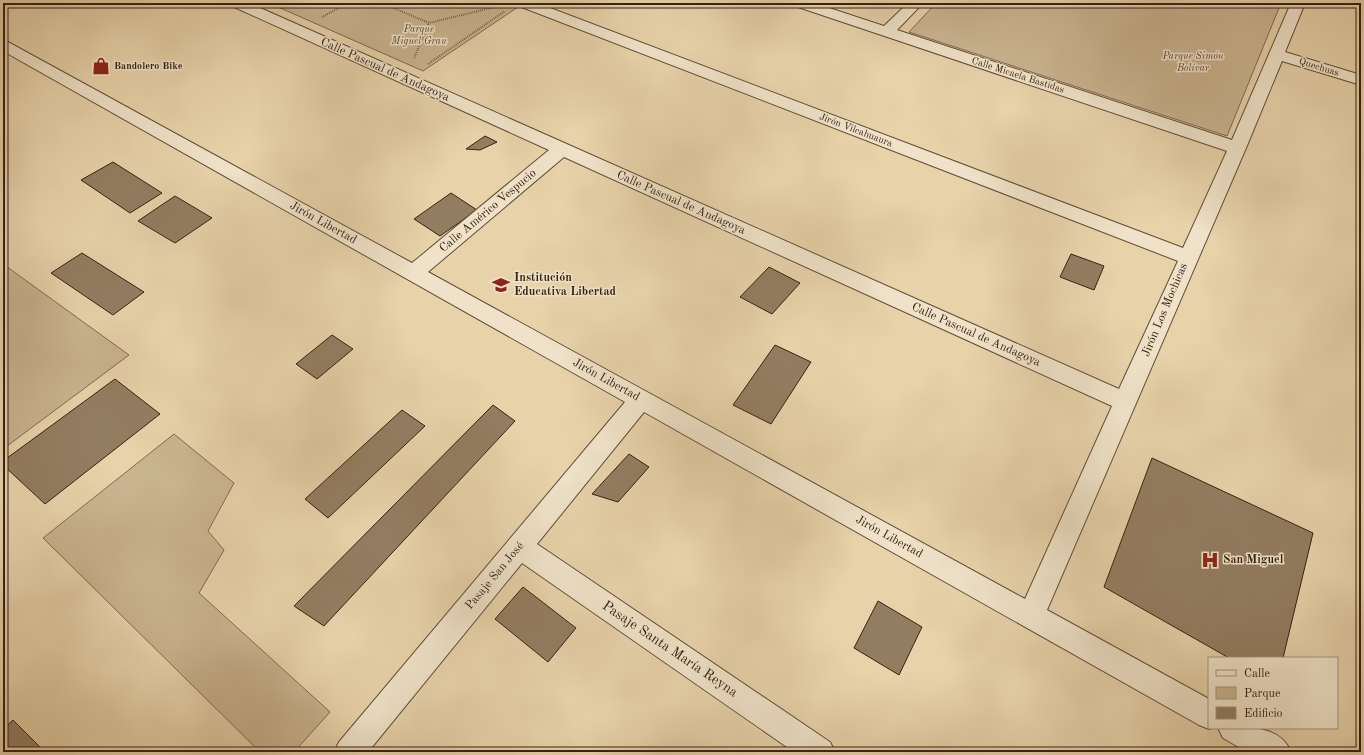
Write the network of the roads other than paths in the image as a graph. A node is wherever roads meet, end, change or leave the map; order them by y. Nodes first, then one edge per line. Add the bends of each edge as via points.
1 (237, 3) edge
2 (800, 3) edge
3 (916, 3) edge
4 (1298, 3) edge
5 (517, 5) edge
6 (887, 32) junction
7 (3, 46) edge
8 (1276, 54) junction
9 (1361, 80) edge
10 (1237, 148) junction
11 (562, 149) junction
12 (1188, 257) junction
13 (413, 273) junction
14 (641, 399) junction
15 (1125, 402) junction
16 (519, 546) junction
17 (1031, 616) junction
18 (1208, 714) edge
19 (1235, 729) edge
20 (349, 752) edge
21 (820, 752) edge
22 (1276, 752) edge

1 - 11 street, Calle Pascual de Andagoya
2 - 6 street, Calle Micaela Bastidas
3 - 6 street
4 - 8 street, Jirón Los Mochicas
5 - 12 street, Jirón Vilcahuaura
6 - 10 street, Calle Micaela Bastidas
7 - 13 street, Jirón Libertad
8 - 9 street, Quechuas
8 - 10 street, Jirón Los Mochicas
10 - 12 street, Jirón Los Mochicas
11 - 13 street, Calle Américo Vespucio
11 - 15 street, Calle Pascual de Andagoya
12 - 15 street, Jirón Los Mochicas
13 - 14 street, Jirón Libertad
14 - 16 street, Pasaje San José
14 - 17 street, Jirón Libertad
15 - 17 street, Jirón Los Mochicas
16 - 20 street, Pasaje San José
16 - 21 street, Pasaje Santa María Reyna
17 - 18 street, Jirón Libertad
19 - 22 street

